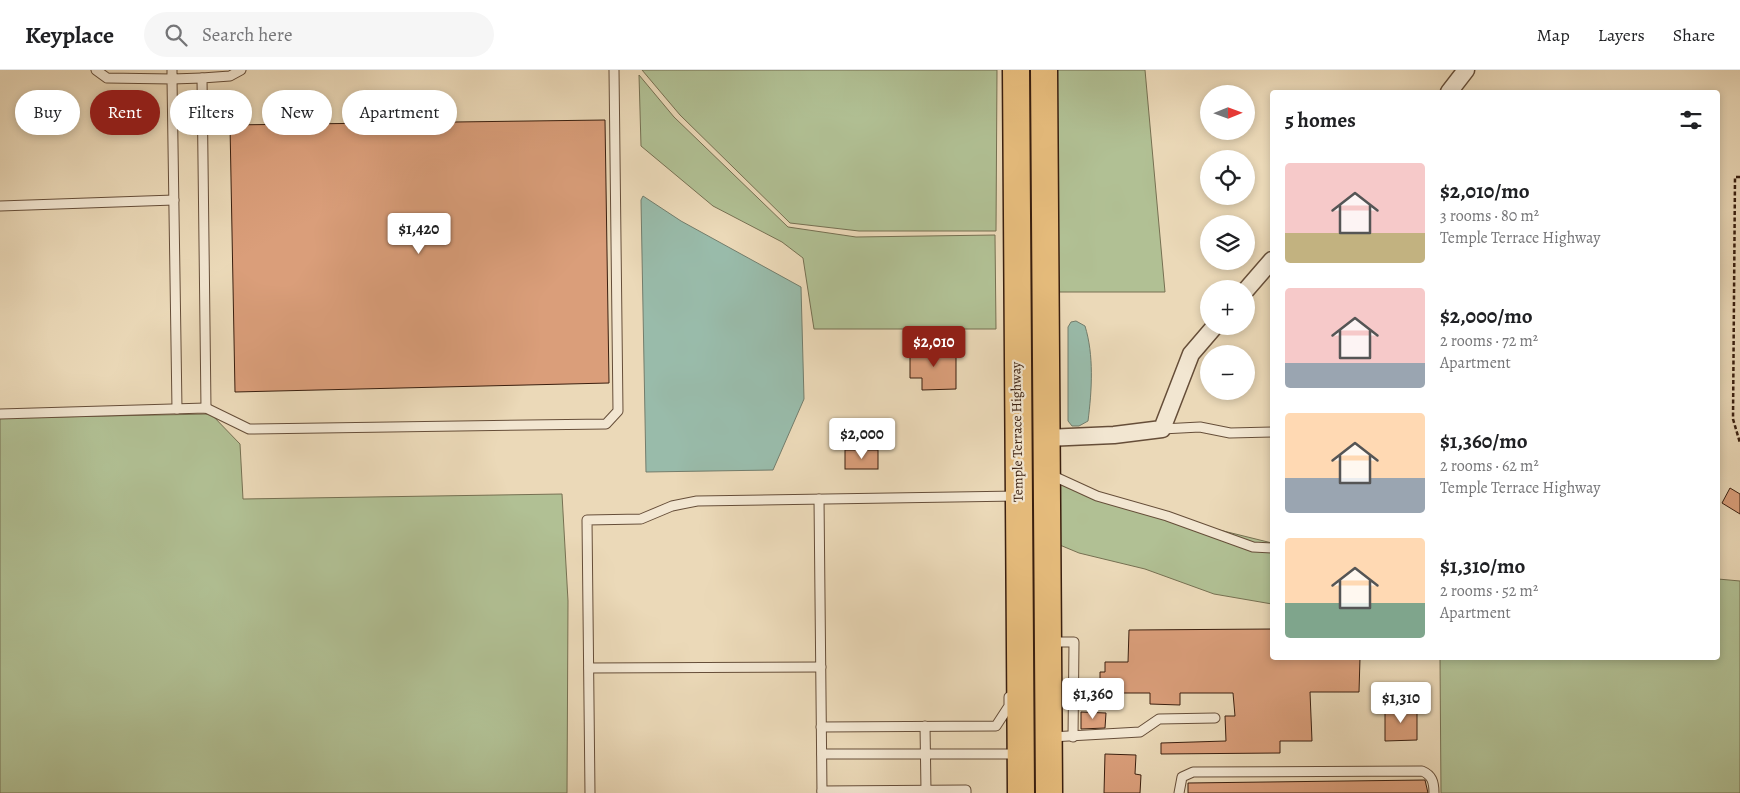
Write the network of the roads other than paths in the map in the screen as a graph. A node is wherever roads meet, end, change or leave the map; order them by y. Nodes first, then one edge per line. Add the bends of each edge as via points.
1 (96, 70) edge
2 (241, 70) edge
3 (614, 70) edge
4 (1016, 70) edge
5 (1044, 70) edge
6 (1466, 70) edge
7 (172, 75) edge
8 (202, 78) junction
9 (1451, 90) edge
10 (174, 200) junction
11 (0, 206) edge
12 (1270, 262) edge
13 (1255, 280) edge
14 (1016, 299) junction
15 (1046, 299) junction
16 (1207, 335) edge
17 (206, 408) junction
18 (176, 409) junction
19 (0, 414) edge
20 (1162, 429) junction
21 (1270, 432) edge
22 (1046, 438) junction
23 (1047, 473) junction
24 (1018, 496) junction
25 (819, 499) junction
26 (1270, 548) edge
27 (821, 667) junction
28 (589, 668) junction
29 (1013, 673) junction
30 (1215, 718) dead end
31 (925, 726) junction
32 (821, 727) junction
33 (1061, 737) junction
34 (822, 754) junction
35 (925, 754) junction
36 (1021, 754) junction
37 (926, 790) junction
38 (822, 792) edge
39 (590, 793) edge
40 (966, 793) edge
41 (1021, 793) edge
42 (1049, 793) edge
43 (1179, 793) edge
44 (1434, 793) edge

1 - 7 lane via 107,78
2 - 8 lane via 230,76
3 - 17 lane via 618,411 606,424 249,429
4 - 14 main road, Temple Terrace Highway
5 - 15 main road, Temple Terrace Highway
6 - 9 street
7 - 8 lane
7 - 10 lane
8 - 17 lane
10 - 11 lane
10 - 18 lane
12 - 13 street
14 - 15 main road
14 - 24 main road, Temple Terrace Highway
15 - 22 main road, Temple Terrace Highway
16 - 20 street via 1190,354
17 - 18 lane
18 - 19 lane
20 - 21 lane via 1200,427 1230,433
20 - 22 street
22 - 23 main road, Temple Terrace Highway
23 - 26 lane via 1097,496 1167,516 1253,547
23 - 33 main road, Temple Terrace Highway via 1048,642
24 - 25 lane
24 - 29 main road, Temple Terrace Highway
25 - 27 lane
25 - 28 lane via 697,501 672,506 641,519 587,520
27 - 28 lane
27 - 32 lane
28 - 39 lane
29 - 31 lane via 1009,706 996,726
29 - 36 main road, Temple Terrace Highway
30 - 33 lane via 1160,719 1140,732
31 - 32 lane
31 - 35 lane
32 - 34 lane
33 - 42 main road, Temple Terrace Highway
34 - 35 lane
34 - 38 lane
35 - 36 lane
35 - 37 lane
36 - 41 main road, Temple Terrace Highway
37 - 38 lane
37 - 40 lane via 966,790
43 - 44 lane via 1182,777 1193,772 1422,771 1434,783

